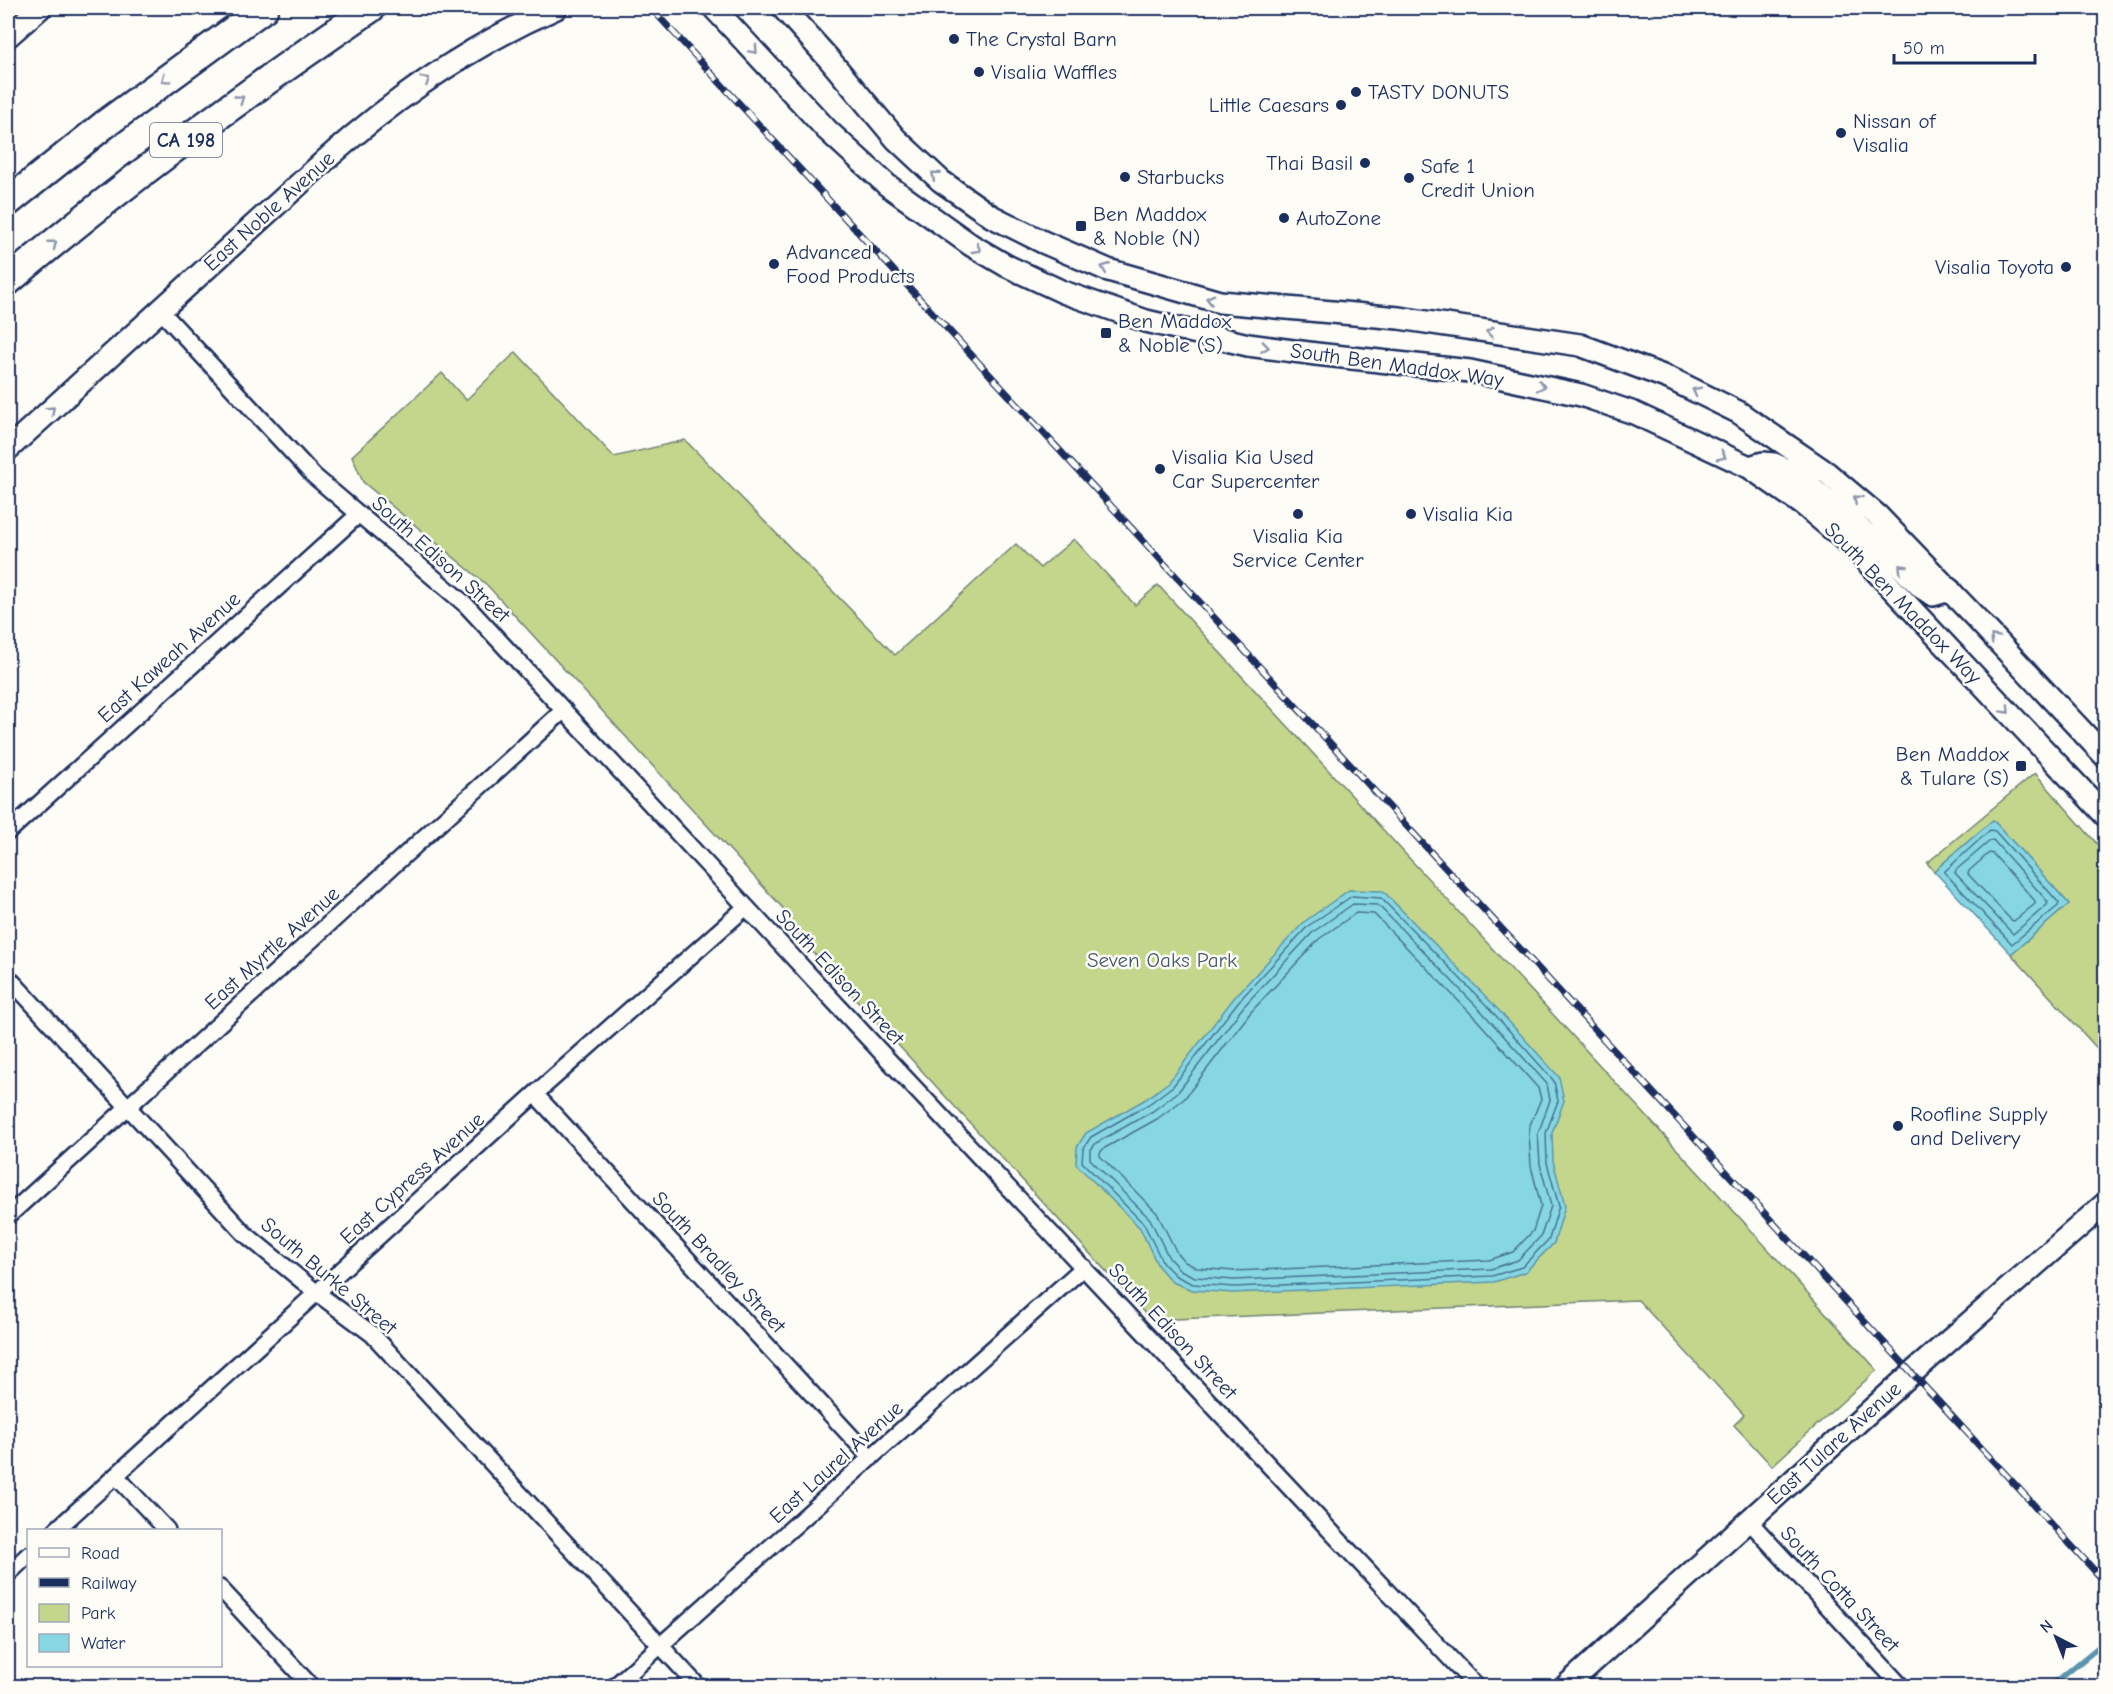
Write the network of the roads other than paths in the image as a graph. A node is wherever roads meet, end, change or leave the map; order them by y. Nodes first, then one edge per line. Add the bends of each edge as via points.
1 (40, 8) edge
2 (264, 8) edge
3 (371, 8) edge
4 (556, 8) edge
5 (714, 8) edge
6 (783, 8) edge
7 (8, 36) edge
8 (8, 202) edge
9 (8, 281) edge
10 (160, 310) junction
11 (8, 449) edge
12 (1749, 467) junction
13 (359, 514) junction
14 (1950, 590) junction
15 (564, 710) junction
16 (2106, 758) edge
17 (2106, 816) edge
18 (8, 832) edge
19 (746, 907) junction
20 (8, 977) edge
21 (535, 1094) junction
22 (127, 1108) junction
23 (2106, 1203) edge
24 (8, 1216) edge
25 (1084, 1267) junction
26 (317, 1293) junction
27 (872, 1458) junction
28 (116, 1476) junction
29 (1749, 1521) junction
30 (57, 1529) edge
31 (166, 1529) edge
32 (27, 1557) edge
33 (8, 1574) edge
34 (222, 1590) edge
35 (660, 1646) junction
36 (311, 1686) edge
37 (615, 1686) edge
38 (698, 1686) edge
39 (1476, 1686) edge
40 (1566, 1686) edge
41 (1901, 1686) edge

1 - 7 main road
2 -> 8 highway, CA 198 via 104,125
9 -> 3 highway, CA 198 via 155,162
10 -> 4 main road, East Noble Avenue via 379,114 477,48
5 -> 12 main road, South Ben Maddox Way via 827,130 879,179 971,245 1063,292 1146,321 1248,345 1470,371 1581,395 1634,413
14 -> 6 main road, South Ben Maddox Way via 1878,516 1827,473 1738,412 1671,379 1580,345 1399,318 1220,302 1108,270 1001,221 957,193 911,154
11 -> 10 main road, East Noble Avenue
10 - 13 street, South Edison Street via 314,476
14 -> 12 main road via 1933,595 1922,588 1855,523 1784,467 1763,463
12 -> 17 main road, South Ben Maddox Way via 1805,506 1854,548
13 - 15 street, South Edison Street via 466,605
13 - 18 street, East Kaweah Avenue
16 -> 14 main road, South Ben Maddox Way
15 - 19 street, South Edison Street
15 - 22 street, East Myrtle Avenue
19 - 21 street, East Cypress Avenue
19 - 25 street, South Edison Street
20 - 22 street, South Burke Street
21 - 26 street, East Cypress Avenue
21 - 27 street, South Bradley Street
22 - 24 street, East Myrtle Avenue
22 - 26 street, South Burke Street via 244,1233
23 - 29 main road, East Tulare Avenue
25 - 27 street, East Laurel Avenue
25 - 39 street, South Edison Street
26 - 28 street, East Cypress Avenue
26 - 35 street, South Burke Street via 372,1334
27 - 35 street, East Laurel Avenue
28 - 30 street, East Cypress Avenue
28 - 31 street
29 - 40 main road, East Tulare Avenue
29 - 41 street, South Cotta Street
32 - 33 street
34 - 36 street
35 - 37 street, East Laurel Avenue
35 - 38 street, South Burke Street

